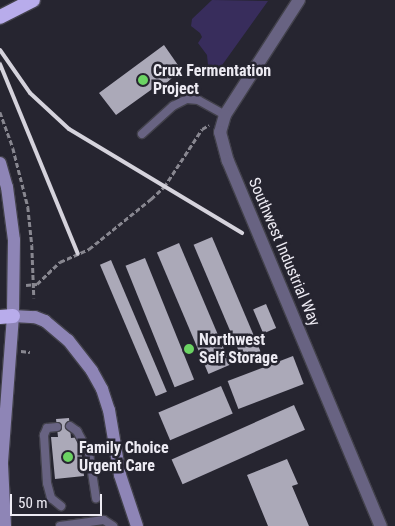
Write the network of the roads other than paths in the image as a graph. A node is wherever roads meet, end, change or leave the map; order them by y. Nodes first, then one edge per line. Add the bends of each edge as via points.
1 (33, 0) edge
2 (299, 0) edge
3 (0, 17) edge
4 (225, 115) junction
5 (142, 134) dead end
6 (0, 163) edge
7 (7, 317) edge
8 (70, 426) dead end
9 (57, 427) dead end
10 (96, 498) dead end
11 (61, 506) dead end
12 (5, 526) edge
13 (60, 526) edge
14 (113, 526) edge
15 (137, 526) edge
16 (381, 526) edge

1 - 3 highway
2 - 4 street, Southwest Industrial Way
4 - 5 lane via 198,100 187,99 173,106
4 - 16 street, Southwest Industrial Way via 220,132 228,161
6 - 7 main road via 7,187 14,240
7 - 12 main road via 2,464
7 - 15 main road via 35,317 45,321 68,340 92,371 109,410 120,475
8 - 10 lane via 77,431 89,453
9 - 11 lane via 47,428 44,435 47,483 51,498
13 - 14 lane via 104,520

